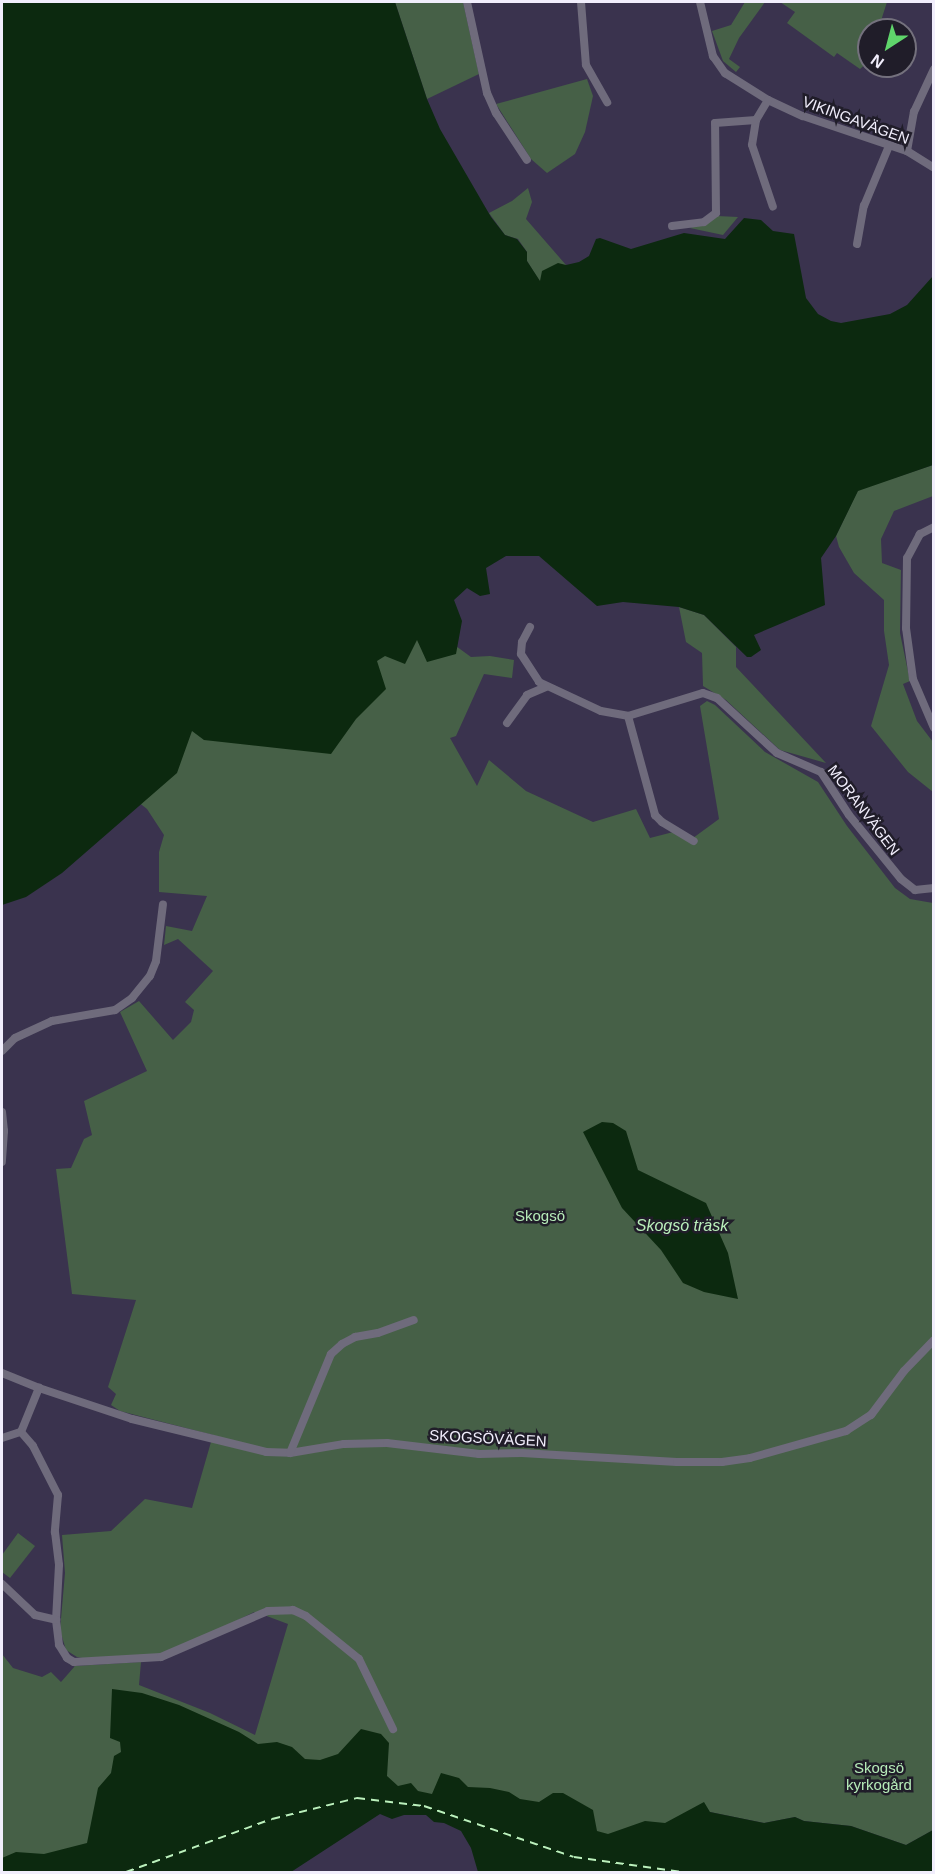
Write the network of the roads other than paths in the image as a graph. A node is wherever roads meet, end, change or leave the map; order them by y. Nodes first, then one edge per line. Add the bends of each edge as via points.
1 (467, 2) edge
2 (580, 2) edge
3 (700, 2) edge
4 (933, 69) edge
5 (768, 100) junction
6 (607, 102) dead end
7 (756, 120) junction
8 (889, 146) junction
9 (907, 151) junction
10 (527, 160) dead end
11 (933, 168) edge
12 (773, 207) dead end
13 (672, 226) dead end
14 (856, 244) dead end
15 (933, 527) edge
16 (530, 627) dead end
17 (546, 687) junction
18 (628, 716) junction
19 (507, 723) dead end
20 (933, 728) edge
21 (694, 841) dead end
22 (933, 888) edge
23 (163, 904) dead end
24 (2, 1051) edge
25 (2, 1112) edge
26 (2, 1162) edge
27 (414, 1320) dead end
28 (933, 1340) edge
29 (2, 1372) edge
30 (39, 1388) junction
31 (21, 1432) junction
32 (2, 1438) edge
33 (290, 1453) junction
34 (2, 1584) edge
35 (56, 1620) junction
36 (393, 1729) dead end

1 - 10 street via 488,93 496,113
2 - 6 street via 586,65
3 - 5 street, VIKINGAVÄGEN via 713,56 720,67
4 - 9 street via 914,112
5 - 7 street
5 - 8 street, VIKINGAVÄGEN via 825,125
7 - 12 street via 752,146
7 - 13 street via 715,123 716,213 704,222
8 - 9 street, VIKINGAVÄGEN
8 - 14 street via 864,206
9 - 11 street, VIKINGAVÄGEN
15 - 20 street via 920,534 907,558 906,628 913,679
16 - 17 street, MORANVÄGEN via 521,654
17 - 18 street, MORANVÄGEN via 601,711
17 - 19 street via 527,695
18 - 21 street via 655,815
18 - 22 street, MORANVÄGEN via 703,693 717,698 777,753 821,772 849,815 901,879 915,890
23 - 24 street via 156,961 150,976 132,998 115,1010 52,1021 15,1038
25 - 26 street
27 - 33 street via 355,1337 332,1354
28 - 33 street, SKOGSÖVÄGEN via 871,1415 846,1431 750,1458 677,1462 479,1454 364,1443
29 - 30 street, SKOGSÖVÄGEN
30 - 31 street
30 - 33 street, SKOGSÖVÄGEN via 177,1431 266,1452
31 - 32 street
31 - 35 street via 33,1446 58,1495
34 - 35 street via 35,1616
35 - 36 street via 59,1645 74,1662 160,1658 268,1611 293,1610 359,1659

